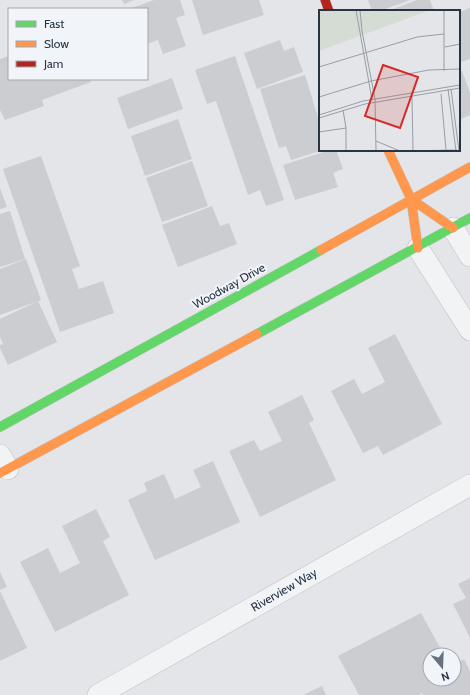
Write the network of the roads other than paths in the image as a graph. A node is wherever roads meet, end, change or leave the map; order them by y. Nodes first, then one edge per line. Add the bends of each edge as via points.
1 (325, 0) edge
2 (329, 10) edge
3 (388, 151) edge
4 (470, 167) edge
5 (411, 199) junction
6 (462, 223) edge
7 (418, 248) junction
8 (470, 256) edge
9 (470, 330) edge
10 (0, 427) edge
11 (3, 465) edge
12 (470, 485) edge
13 (98, 695) edge

1 - 2 main road
3 - 5 main road
4 - 5 main road, Woodway Drive
5 - 6 main road
5 - 7 main road
5 - 10 main road, Woodway Drive
6 - 7 main road
6 - 8 street
7 - 9 street
7 - 11 main road
12 - 13 street, Riverview Way

